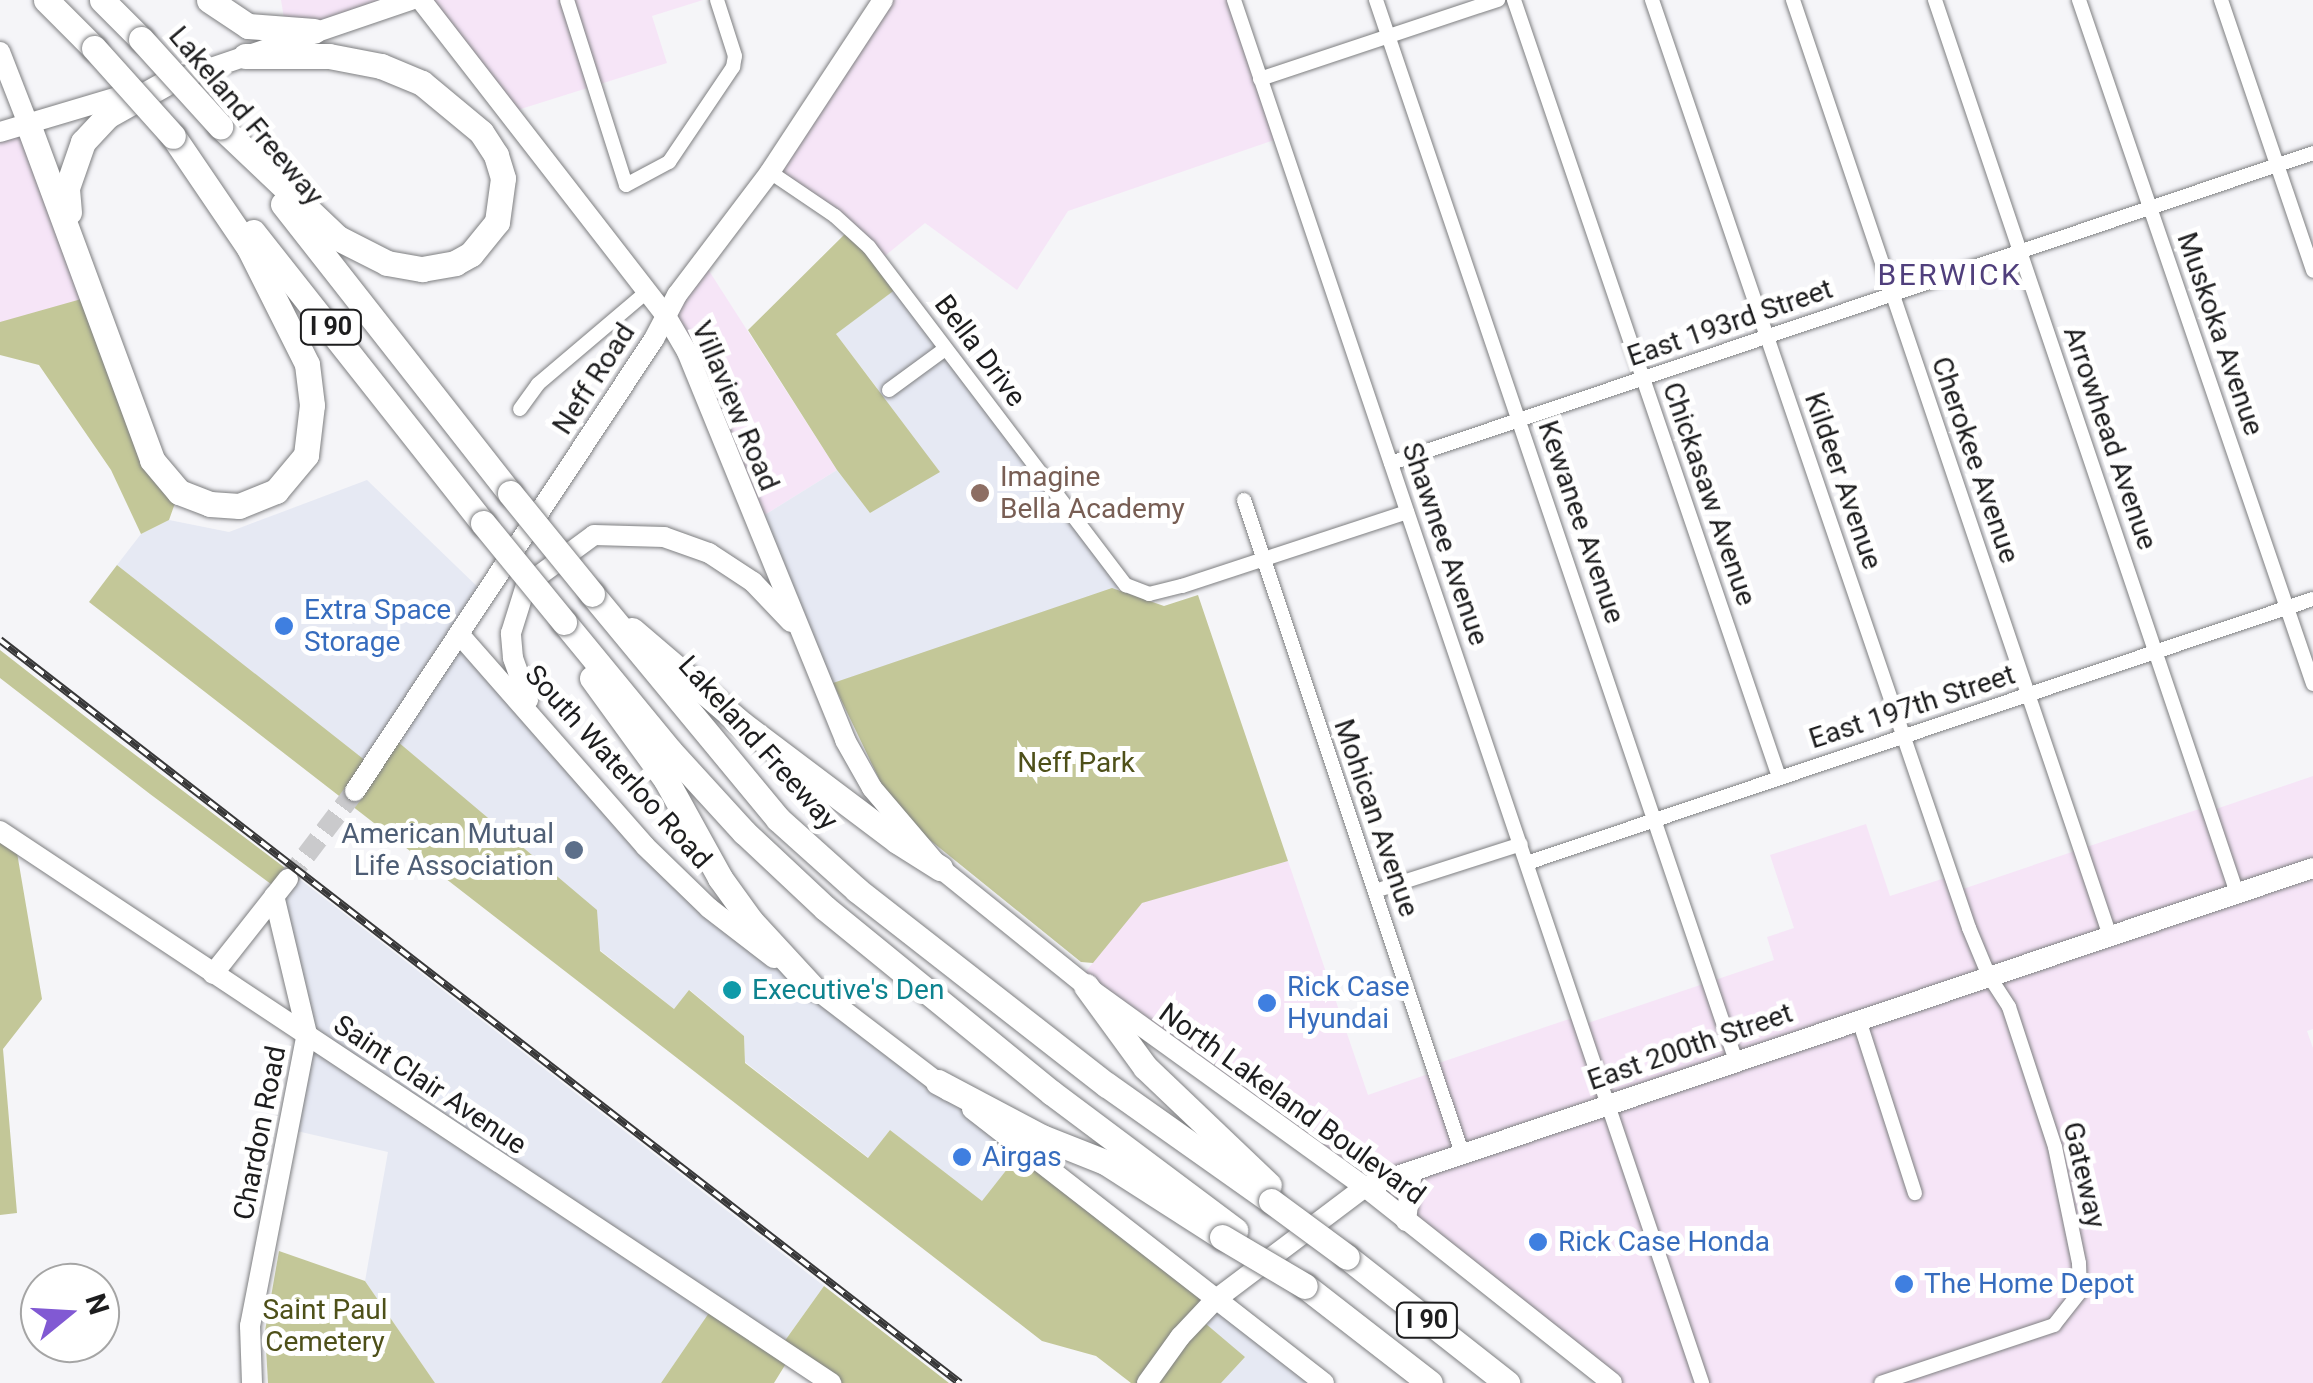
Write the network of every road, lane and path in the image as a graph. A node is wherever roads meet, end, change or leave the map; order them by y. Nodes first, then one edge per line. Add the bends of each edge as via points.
1 (46, 0) edge
2 (102, 0) edge
3 (208, 0) edge
4 (362, 0) edge
5 (412, 0) edge
6 (421, 0) edge
7 (567, 0) edge
8 (717, 0) edge
9 (883, 0) edge
10 (1234, 0) edge
11 (1376, 0) edge
12 (1498, 0) edge
13 (1514, 0) edge
14 (1652, 0) edge
15 (1793, 0) edge
16 (1935, 0) edge
17 (2079, 0) edge
18 (2220, 0) edge
19 (350, 20) junction
20 (314, 31) junction
21 (1389, 37) junction
22 (0, 52) edge
23 (244, 56) junction
24 (1260, 78) junction
25 (164, 84) junction
26 (28, 124) junction
27 (220, 126) junction
28 (0, 132) edge
29 (173, 136) junction
30 (2313, 152) edge
31 (2277, 165) junction
32 (770, 172) junction
33 (2150, 207) junction
34 (72, 242) junction
35 (2021, 252) junction
36 (2313, 271) edge
37 (649, 290) junction
38 (1891, 294) junction
39 (666, 316) junction
40 (1768, 337) junction
41 (945, 349) junction
42 (1644, 379) junction
43 (889, 390) dead end
44 (520, 409) dead end
45 (1520, 421) junction
46 (1391, 463) junction
47 (1244, 500) dead end
48 (1408, 512) junction
49 (1262, 560) junction
50 (2313, 600) edge
51 (600, 604) junction
52 (2287, 608) junction
53 (561, 625) junction
54 (459, 634) junction
55 (802, 634) junction
56 (2155, 653) junction
57 (2313, 684) edge
58 (2029, 695) junction
59 (547, 730) junction
60 (1904, 738) junction
61 (1779, 778) junction
62 (355, 791) tunnel mouth
63 (1654, 821) junction
64 (0, 830) edge
65 (1521, 844) junction
66 (1526, 863) junction
67 (940, 868) junction
68 (2313, 868) edge
69 (288, 879) tunnel mouth
70 (1375, 891) junction
71 (2237, 893) junction
72 (274, 896) junction
73 (2110, 936) junction
74 (213, 974) junction
75 (1988, 976) junction
76 (1086, 986) junction
77 (812, 987) junction
78 (1859, 1020) junction
79 (307, 1034) junction
80 (1736, 1061) junction
81 (938, 1082) junction
82 (1608, 1104) junction
83 (1462, 1153) junction
84 (1412, 1170) junction
85 (1365, 1187) junction
86 (1915, 1193) dead end
87 (1276, 1198) junction
88 (1406, 1221) junction
89 (1228, 1234) junction
90 (1215, 1300) junction
91 (252, 1383) edge
92 (831, 1383) edge
93 (1146, 1383) edge
94 (1324, 1383) edge
95 (1430, 1383) edge
96 (1507, 1383) edge
97 (1612, 1383) edge
98 (1702, 1383) edge
99 (1881, 1383) edge

1 - 29 highway, I 90, bridge
2 - 27 highway, Lakeland Freeway / I 90, bridge
3 - 20 highway via 238,23
4 - 19 street
5 - 19 street
6 - 37 street, Villaview Road
7 - 8 street via 626,186 669,162 733,67
9 - 32 street, Neff Road
10 - 24 street, Shawnee Avenue
11 - 21 street, Kewanee Avenue
12 - 21 street
13 - 42 street, Chickasaw Avenue
14 - 40 street, Kildeer Avenue
15 - 38 street, Cherokee Avenue
16 - 35 street, Arrowhead Avenue
17 - 33 street, Muskoka Avenue
18 - 31 street
19 - 20 street
20 - 23 street
21 - 24 street
21 - 45 street, Kewanee Avenue
22 - 26 street
23 - 25 street
23 - 27 highway via 330,56 422,83 481,132 496,155 502,178 497,222 455,263 422,269 387,263 338,238
24 - 46 street, Shawnee Avenue
25 - 26 street
25 - 34 highway via 107,116 83,142 67,188
26 - 28 street
26 - 34 highway
27 - 51 highway, Lakeland Freeway / I 90, bridge
29 - 34 highway via 249,248 308,364 306,456 276,492 228,507 195,500 164,479
29 - 53 highway, I 90, bridge via 349,349
30 - 31 street, East 193rd Street
31 - 33 street, East 193rd Street
31 - 36 street
32 - 39 street, Neff Road
32 - 41 street, Bella Drive via 869,247
33 - 35 street, East 193rd Street
33 - 52 street, Muskoka Avenue
35 - 38 street, East 193rd Street
35 - 56 street, Arrowhead Avenue
37 - 39 street, Villaview Road
37 - 44 street via 538,384
38 - 40 street, East 193rd Street
38 - 58 street, Cherokee Avenue
39 - 54 street, Neff Road
39 - 55 street, Villaview Road via 687,352
40 - 42 street, East 193rd Street
40 - 60 street, Kildeer Avenue
41 - 43 street
41 - 49 street, Bella Drive via 1126,585 1149,594
42 - 45 street, East 193rd Street
42 - 61 street, Chickasaw Avenue
45 - 46 street, East 193rd Street
45 - 63 street, Kewanee Avenue
46 - 48 street, Shawnee Avenue
47 - 49 street, Mohican Avenue
48 - 49 street
48 - 65 street, Shawnee Avenue
49 - 70 street, Mohican Avenue
50 - 52 street, East 197th Street
51 - 67 highway via 758,736
51 - 87 highway, Lakeland Freeway / I 90 via 778,819 857,890 1106,1086
52 - 56 street, East 197th Street
52 - 57 street, Muskoka Avenue
53 - 77 highway via 666,780 720,878
53 - 89 highway, I 90 via 744,832 825,908
54 - 59 street, South Waterloo Road
54 - 62 street, Neff Road
55 - 59 street via 753,582 709,553 664,537 594,535 526,585 515,616 511,633 521,688
55 - 67 street, Villaview Road via 872,788
56 - 58 street, East 197th Street
56 - 71 street, Arrowhead Avenue
58 - 60 street, East 197th Street
58 - 73 street, Cherokee Avenue
59 - 77 street, South Waterloo Road via 645,846 709,908
60 - 61 street, East 197th Street
60 - 75 street, Kildeer Avenue
61 - 63 street, East 197th Street
63 - 66 street, East 197th Street
63 - 80 street, Kewanee Avenue
64 - 74 street, Saint Clair Avenue
65 - 66 street, Shawnee Avenue
65 - 70 street
66 - 82 street, Shawnee Avenue
67 - 76 street, North Lakeland Boulevard
68 - 71 street, East 200th Street
69 - 72 street
70 - 83 street, Mohican Avenue
71 - 73 street, East 200th Street
72 - 74 street
72 - 79 street, Chardon Road
73 - 75 street, East 200th Street
74 - 79 street, Saint Clair Avenue
75 - 78 street, East 200th Street
75 - 99 street, Gateway via 2009,1007 2055,1147 2080,1292 2054,1325
76 - 85 street, North Lakeland Boulevard
76 - 87 highway via 1146,1068
77 - 81 street, South Waterloo Road
78 - 80 street, East 200th Street
78 - 86 street
79 - 91 street, Chardon Road via 250,1326
79 - 92 street, Saint Clair Avenue
80 - 82 street, East 200th Street
81 - 89 highway via 1105,1162
81 - 90 street, South Waterloo Road
82 - 83 street, East 200th Street
82 - 98 street, Shawnee Avenue
83 - 84 street, East 200th Street
84 - 85 street, East 200th Street
84 - 88 street
85 - 88 street, North Lakeland Boulevard
85 - 90 street, East 200th Street
87 - 96 highway, I 90, bridge
88 - 97 street, North Lakeland Boulevard
89 - 95 highway, I 90, bridge
90 - 93 street, East 200th Street
90 - 94 street, South Waterloo Road

